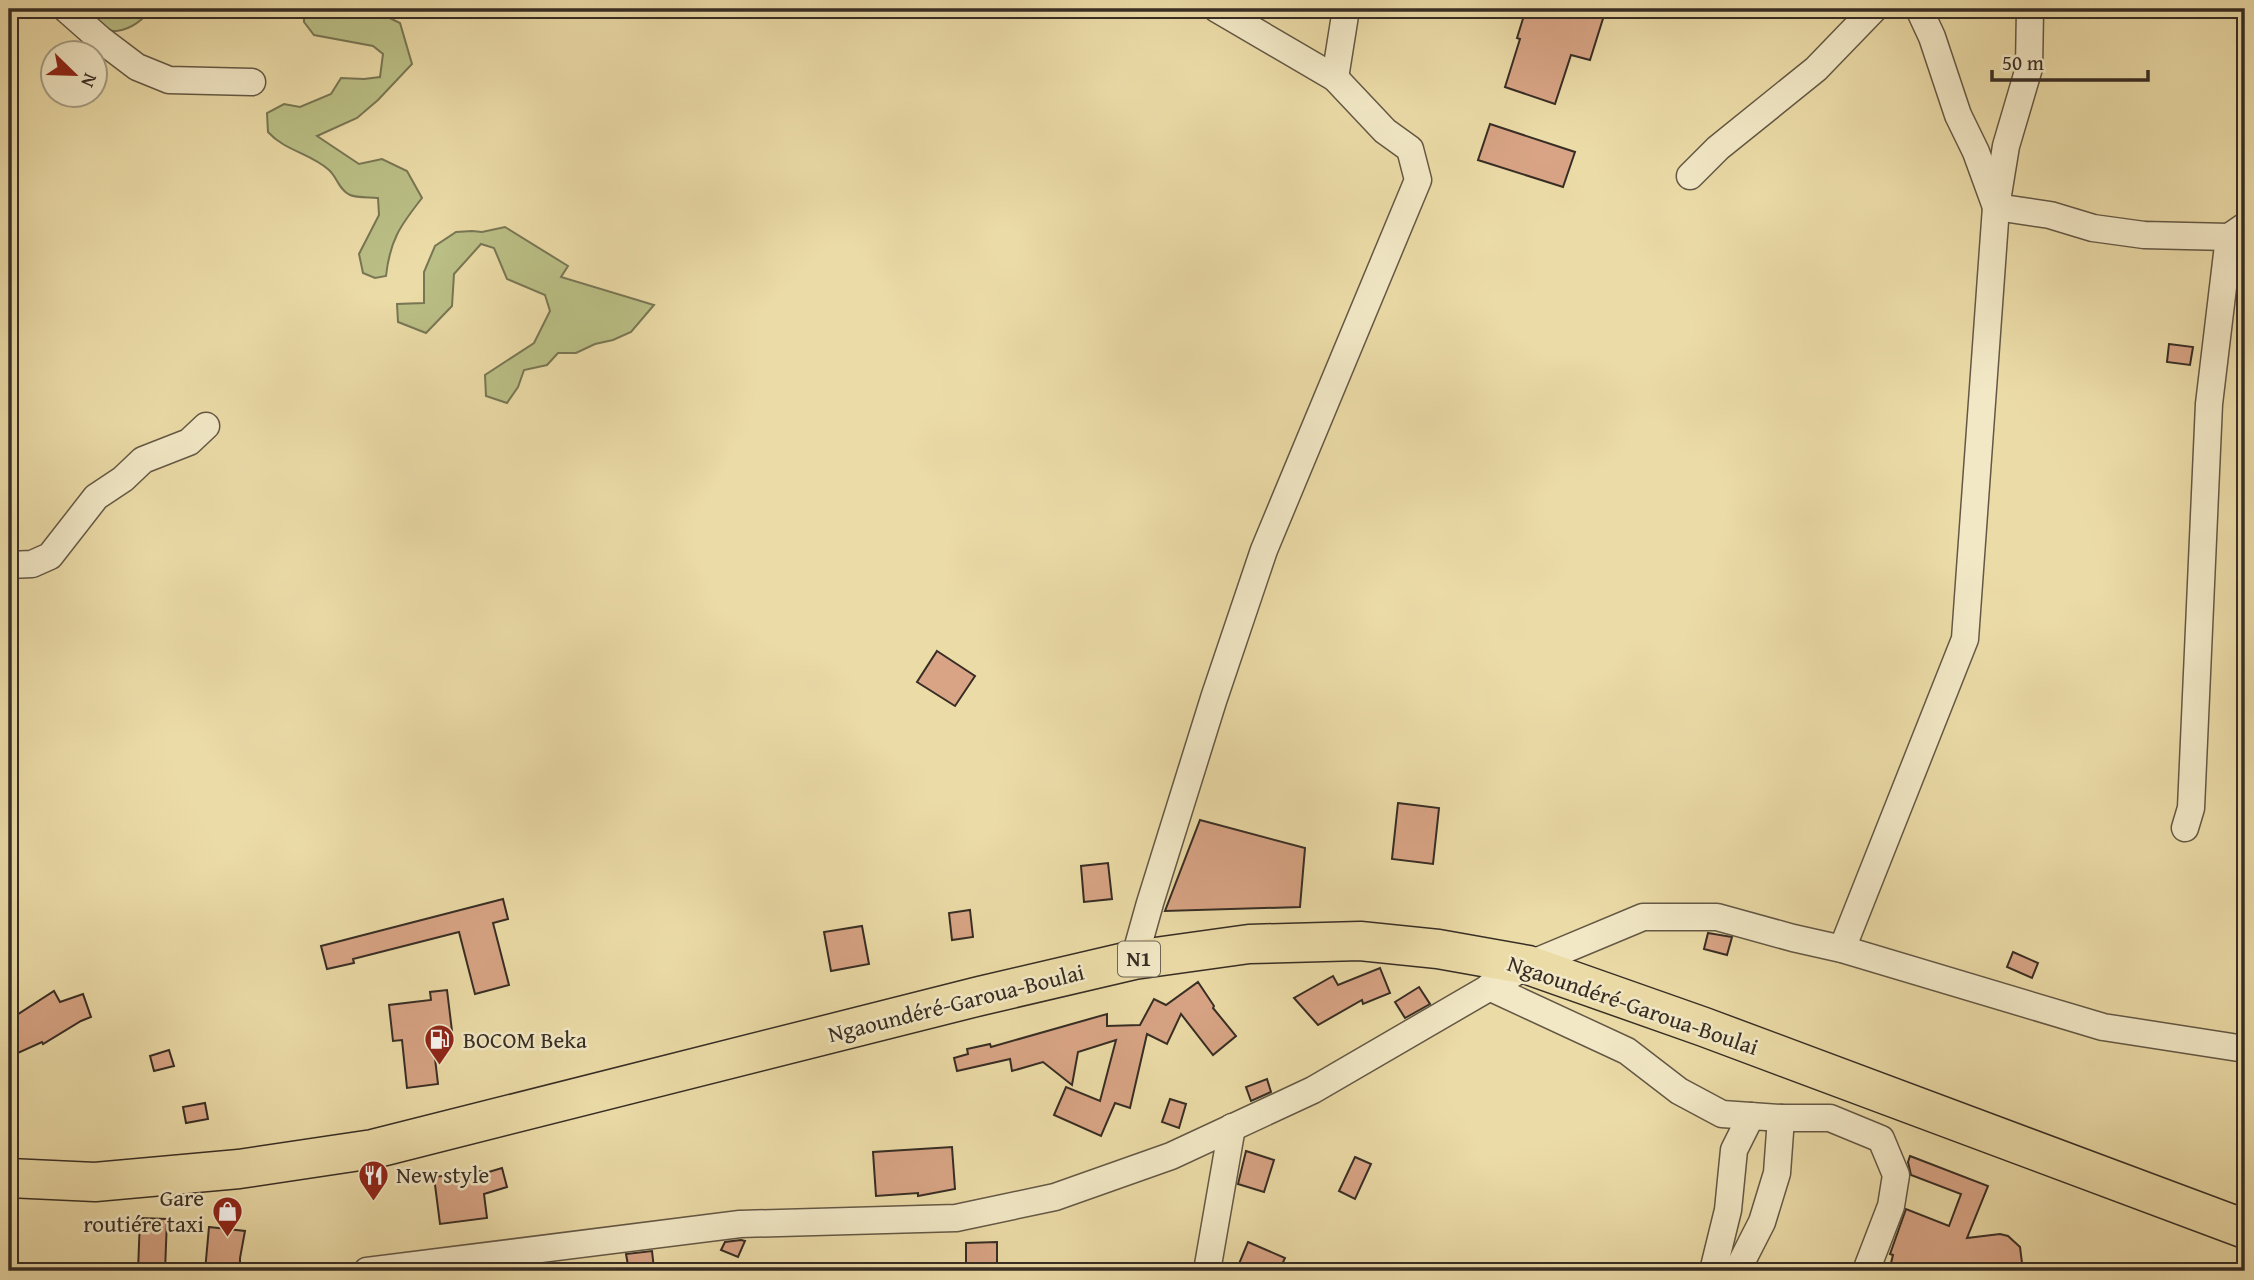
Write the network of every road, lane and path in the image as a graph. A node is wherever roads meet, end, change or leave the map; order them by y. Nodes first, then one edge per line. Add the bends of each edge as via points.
1 (66, 9) edge
2 (1217, 9) edge
3 (1346, 9) edge
4 (1874, 9) edge
5 (1919, 9) edge
6 (2030, 9) edge
7 (1335, 78) junction
8 (252, 82) dead end
9 (1690, 176) dead end
10 (1996, 208) junction
11 (2237, 232) edge
12 (206, 426) dead end
13 (9, 565) edge
14 (2185, 828) dead end
15 (1842, 949) junction
16 (1134, 960) junction
17 (1528, 965) junction
18 (1489, 987) junction
19 (2245, 1049) edge
20 (1751, 1116) junction
21 (1781, 1118) junction
22 (1232, 1127) junction
23 (9, 1178) edge
24 (2245, 1230) edge
25 (367, 1271) edge
26 (1207, 1271) edge
27 (1713, 1271) edge
28 (1737, 1271) edge
29 (1866, 1271) edge

1 - 8 street via 137,67 169,80
2 - 7 street
3 - 7 street
4 - 9 street via 1816,69 1717,148
5 - 10 street
6 - 10 street via 2029,68 2006,146
7 - 16 street via 1385,131 1410,149 1418,180 1264,550
10 - 11 street via 2144,235
10 - 15 street via 1965,639
11 - 14 street via 2209,404 2192,783
12 - 13 street via 188,442 143,460 96,497 50,556 32,564
15 - 17 street via 1717,917 1643,917
15 - 19 street via 2103,1027
16 - 17 highway, Ngaoundéré-Garoua-Boulai / N1 via 1248,944 1360,941
16 - 23 highway, Ngaoundéré-Garoua-Boulai / N1 via 373,1149 239,1170 95,1182
17 - 18 street
17 - 24 highway, Ngaoundéré-Garoua-Boulai / N1
18 - 20 street via 1627,1051 1679,1091 1722,1114
18 - 22 street via 1313,1090
20 - 21 street
20 - 27 street via 1734,1150 1728,1209
21 - 28 street via 1777,1173 1762,1222
21 - 29 street via 1830,1118 1881,1139 1896,1175 1891,1206
22 - 25 street via 1171,1156 1055,1197 956,1218 740,1224
22 - 26 street

